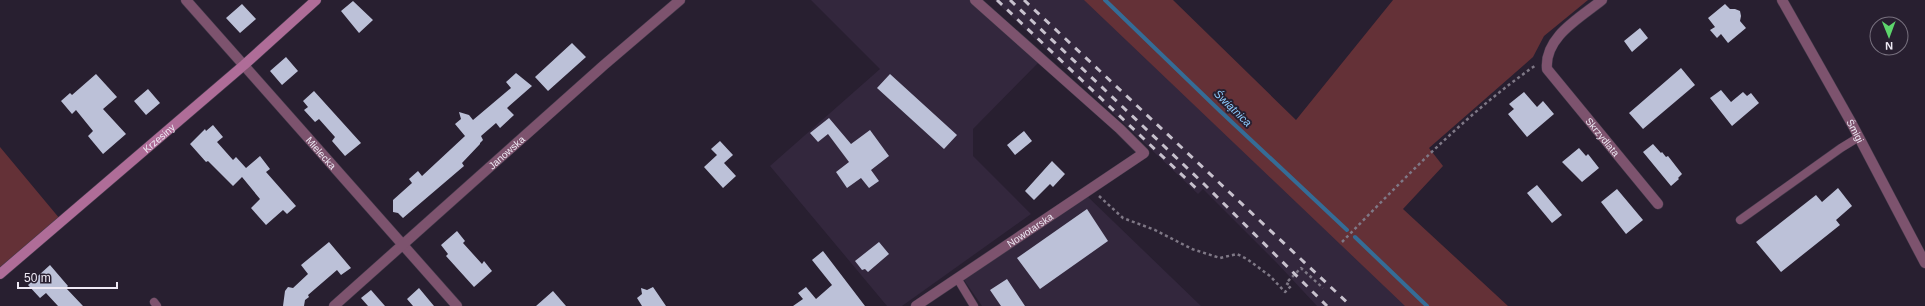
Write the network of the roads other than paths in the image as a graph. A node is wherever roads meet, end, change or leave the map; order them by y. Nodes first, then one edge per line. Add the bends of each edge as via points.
1 (186, 0) edge
2 (316, 0) edge
3 (680, 0) edge
4 (975, 0) edge
5 (1602, 0) edge
6 (1782, 0) edge
7 (244, 65) junction
8 (1859, 137) junction
9 (1658, 204) dead end
10 (1740, 220) dead end
11 (402, 244) junction
12 (1925, 263) edge
13 (0, 274) edge
14 (957, 278) junction
15 (334, 306) edge
16 (457, 306) edge
17 (916, 306) edge
18 (974, 306) edge

1 - 7 street, Mielecka
2 - 7 street, Krzesiny
3 - 11 street, Janowska
4 - 14 street, Nowotarska via 1144,153
5 - 9 street, Skrzydlata via 1555,38 1546,58 1547,69
6 - 8 street, Śmigi
7 - 11 street, Mielecka
7 - 13 street, Krzesiny
8 - 10 lane
8 - 12 street, Śmigi
11 - 15 street, Janowska
11 - 16 street, Mielecka
14 - 17 street, Nowotarska
14 - 18 lane

